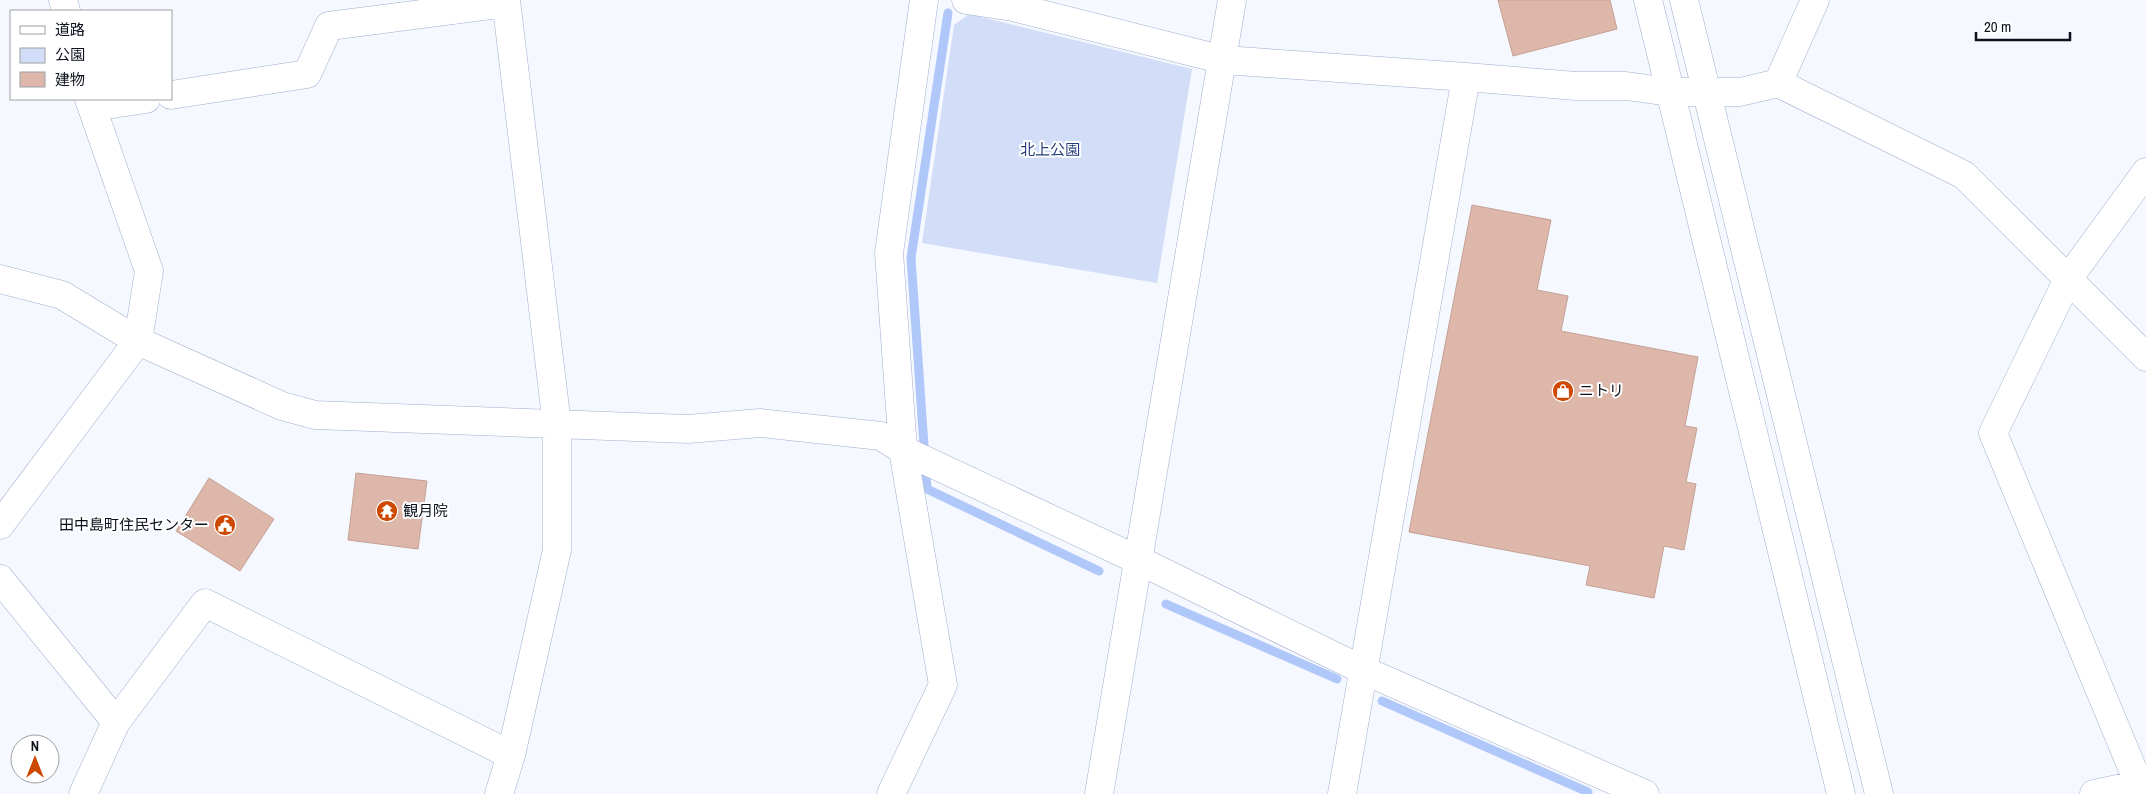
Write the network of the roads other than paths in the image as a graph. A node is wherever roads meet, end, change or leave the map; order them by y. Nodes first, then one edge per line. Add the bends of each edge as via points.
1 (924, 0) edge
2 (966, 0) edge
3 (1232, 0) edge
4 (1648, 0) edge
5 (1684, 0) edge
6 (1816, 0) edge
7 (506, 2) edge
8 (1013, 3) edge
9 (1224, 60) junction
10 (1466, 76) junction
11 (1778, 83) junction
12 (1670, 92) junction
13 (1707, 92) junction
14 (172, 95) edge
15 (132, 100) edge
16 (90, 103) edge
17 (2146, 172) edge
18 (0, 279) edge
19 (2068, 279) junction
20 (138, 341) junction
21 (2146, 357) edge
22 (556, 425) junction
23 (903, 450) junction
24 (0, 525) edge
25 (1136, 559) junction
26 (0, 579) edge
27 (1363, 670) junction
28 (116, 722) junction
29 (511, 755) junction
30 (2143, 787) edge
31 (1629, 791) edge
32 (83, 794) edge
33 (499, 794) edge
34 (891, 794) edge
35 (1098, 794) edge
36 (1342, 794) edge
37 (1841, 794) edge
38 (1879, 794) edge
39 (2094, 794) edge

1 - 23 street via 890,253
2 - 8 street
3 - 9 street
4 - 12 street
5 - 13 street
6 - 11 street
7 - 14 street via 329,26 308,74
7 - 22 street
8 - 9 street
9 - 10 street
9 - 25 street
10 - 12 street via 1576,86 1626,86
10 - 27 street
11 - 13 street via 1740,92
11 - 19 street via 1964,175
12 - 13 street
12 - 37 street
13 - 38 street
15 - 16 street
16 - 20 street via 148,271
17 - 19 street
18 - 20 street via 62,295
19 - 21 street
19 - 30 street via 1993,432
20 - 22 street via 282,406 315,416
20 - 24 street
22 - 23 street via 688,429 760,423 881,436
22 - 29 street via 557,550
23 - 25 street
23 - 34 street via 943,685
25 - 27 street
25 - 35 street
26 - 28 street
27 - 31 street
27 - 36 street
28 - 29 street via 205,602
28 - 32 street
29 - 33 street
30 - 39 street

